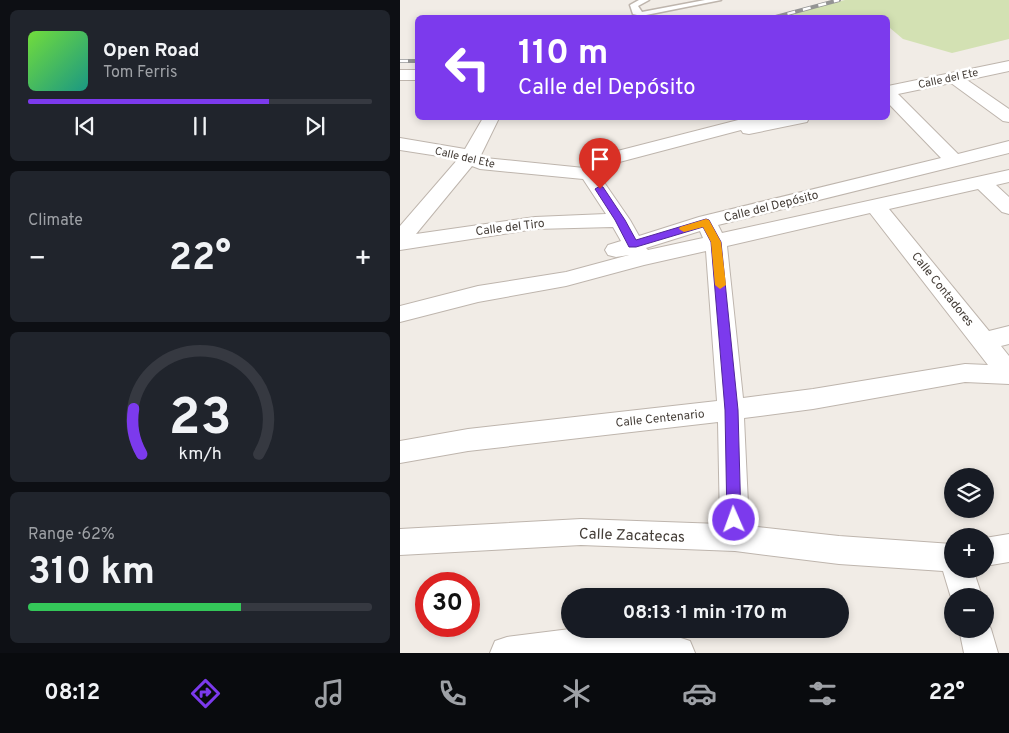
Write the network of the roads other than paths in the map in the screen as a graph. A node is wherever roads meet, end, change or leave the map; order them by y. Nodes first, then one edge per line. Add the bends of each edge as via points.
1 (645, 0) edge
2 (717, 0) edge
3 (1009, 66) edge
4 (400, 75) edge
5 (415, 76) edge
6 (953, 77) junction
7 (890, 94) edge
8 (890, 97) edge
9 (1009, 117) edge
10 (490, 120) edge
11 (751, 120) edge
12 (792, 120) edge
13 (400, 144) edge
14 (659, 145) junction
15 (1009, 147) edge
16 (471, 156) junction
17 (954, 161) junction
18 (595, 168) junction
19 (1009, 176) edge
20 (982, 182) junction
21 (876, 207) junction
22 (1009, 208) edge
23 (620, 220) junction
24 (711, 232) junction
25 (400, 242) edge
26 (638, 251) junction
27 (400, 314) edge
28 (1009, 335) edge
29 (985, 341) junction
30 (1009, 374) edge
31 (731, 410) junction
32 (400, 452) edge
33 (735, 538) junction
34 (400, 542) edge
35 (1009, 548) edge
36 (994, 550) edge
37 (944, 557) edge
38 (977, 638) edge
39 (507, 653) edge
40 (678, 653) edge
41 (981, 653) edge

1 - 2 lane via 634,5 636,12 641,14
3 - 6 street, Calle del Ete
4 - 5 street
6 - 7 street, Calle del Ete
6 - 9 street
8 - 17 street
10 - 16 street
11 - 14 street, Calle del Ete
12 - 14 street, Calle del Ete via 694,141
13 - 16 street, Calle del Ete
14 - 18 street, Calle del Ete
15 - 17 street, Calle del Depósito
16 - 18 street, Calle del Ete via 480,163
16 - 25 street
17 - 24 street, Calle del Depósito
18 - 23 street
19 - 20 street, Calle del Depósito
20 - 21 street, Calle del Depósito
20 - 22 street
21 - 24 street, Calle del Depósito
21 - 29 street, Calle Contadores
23 - 25 street, Calle del Tiro via 535,223
23 - 26 street
24 - 26 street, Calle del Depósito
24 - 31 street
26 - 27 street, Calle del Depósito via 566,279 478,294
28 - 29 street
29 - 30 street, Calle Contadores
30 - 31 street, Calle Centenario via 965,373
31 - 32 street, Calle Centenario via 468,440
31 - 33 street
33 - 34 street, Calle Zacatecas via 581,532
33 - 37 street, Calle Zacatecas
35 - 36 street
38 - 41 street
39 - 40 street via 586,644

